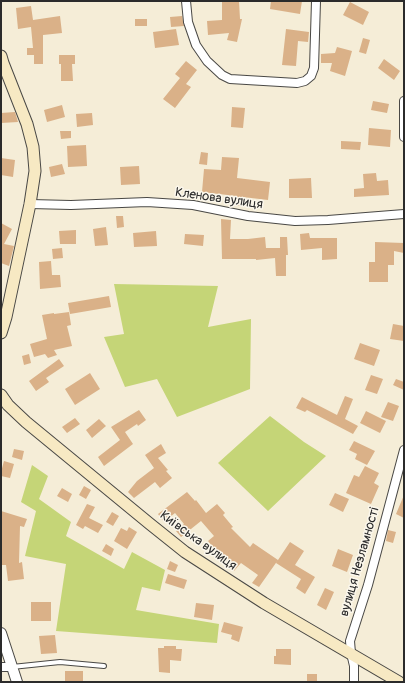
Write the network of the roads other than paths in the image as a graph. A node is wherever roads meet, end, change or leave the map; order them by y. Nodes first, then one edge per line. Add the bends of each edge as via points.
1 (186, 1) edge
2 (316, 1) edge
3 (1, 56) edge
4 (404, 101) edge
5 (404, 137) edge
6 (30, 204) junction
7 (404, 214) edge
8 (1, 333) edge
9 (1, 395) edge
10 (404, 450) edge
11 (1, 633) edge
12 (351, 653) junction
13 (104, 666) dead end
14 (1, 667) edge
15 (12, 667) junction
16 (17, 682) edge
17 (354, 682) edge
18 (400, 682) edge

1 - 2 street via 188,22 196,45 207,61 222,75 230,79 297,83 312,76 314,68
3 - 6 main road via 33,147 34,172
4 - 5 street
6 - 7 street, Кленова вулиця via 147,202 193,205 248,216 295,221
6 - 8 main road
9 - 12 main road, Київська вулиця via 26,422 185,552 264,603
10 - 12 street, вулиця Незламності via 368,585 350,641
11 - 15 street
12 - 17 street, вулиця Незламності
12 - 18 main road, Київська вулиця
13 - 15 lane via 60,662
14 - 15 street
15 - 16 street

